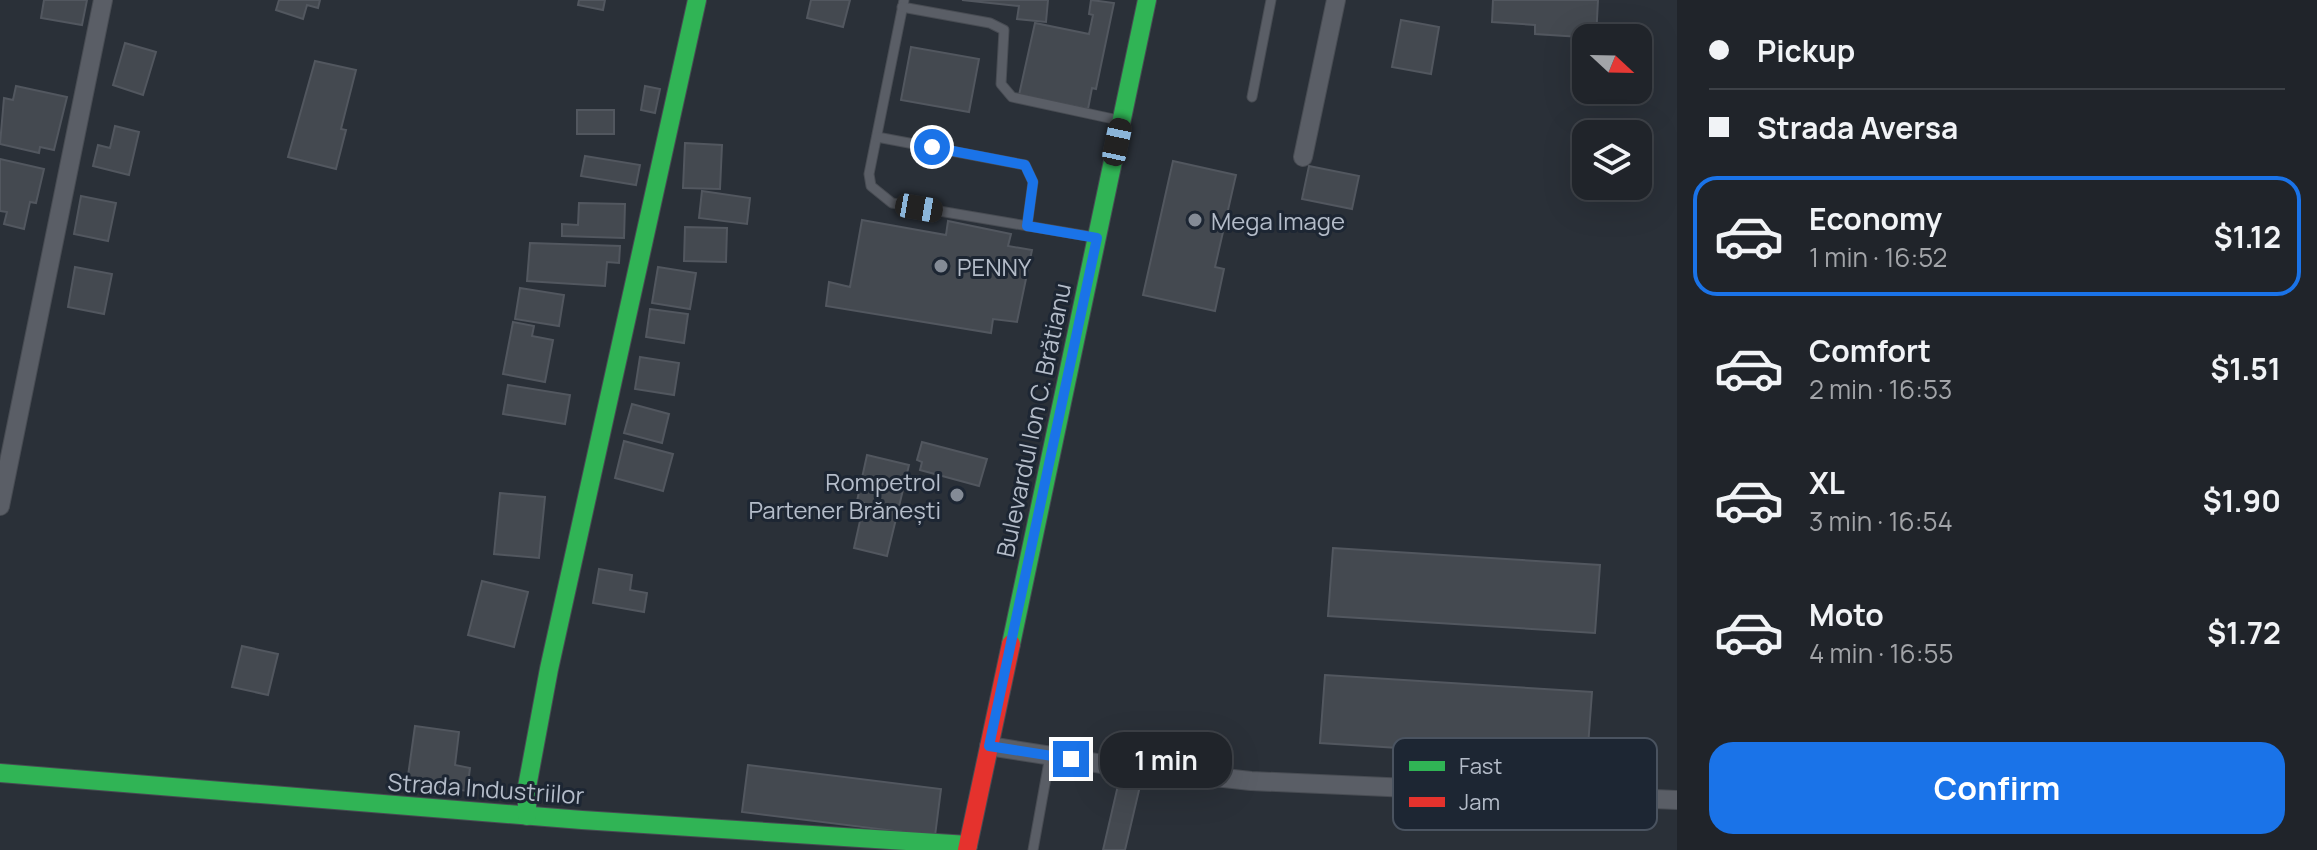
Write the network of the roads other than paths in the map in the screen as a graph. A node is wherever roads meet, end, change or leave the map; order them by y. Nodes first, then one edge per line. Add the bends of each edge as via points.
1 (103, 0) edge
2 (697, 0) edge
3 (1147, 0) edge
4 (1271, 0) edge
5 (1336, 0) edge
6 (903, 4) edge
7 (1252, 97) dead end
8 (1121, 121) junction
9 (877, 137) junction
10 (1303, 157) dead end
11 (1027, 226) junction
12 (1097, 238) junction
13 (0, 506) edge
14 (989, 746) junction
15 (1050, 756) junction
16 (0, 773) edge
17 (1393, 787) edge
18 (1657, 799) edge
19 (1677, 800) edge
20 (527, 816) junction
21 (967, 848) edge
22 (1033, 850) edge

1 - 13 street
2 - 20 street via 546,683 527,787
3 - 8 street, Bulevardul Ion C. Brătianu
4 - 7 lane
5 - 10 street
6 - 8 lane via 1004,30 1001,84 1012,97
6 - 9 lane
8 - 12 street, Bulevardul Ion C. Brătianu
9 - 11 lane via 1025,165 1033,182
9 - 11 lane via 869,174 881,197
11 - 12 lane
12 - 14 street, Bulevardul Ion C. Brătianu
14 - 15 street
14 - 21 street, Bulevardul Ion C. Brătianu
15 - 17 street via 1251,781
15 - 22 lane
16 - 20 street, Strada Industriilor
18 - 19 street
20 - 21 street, Strada Industriilor

